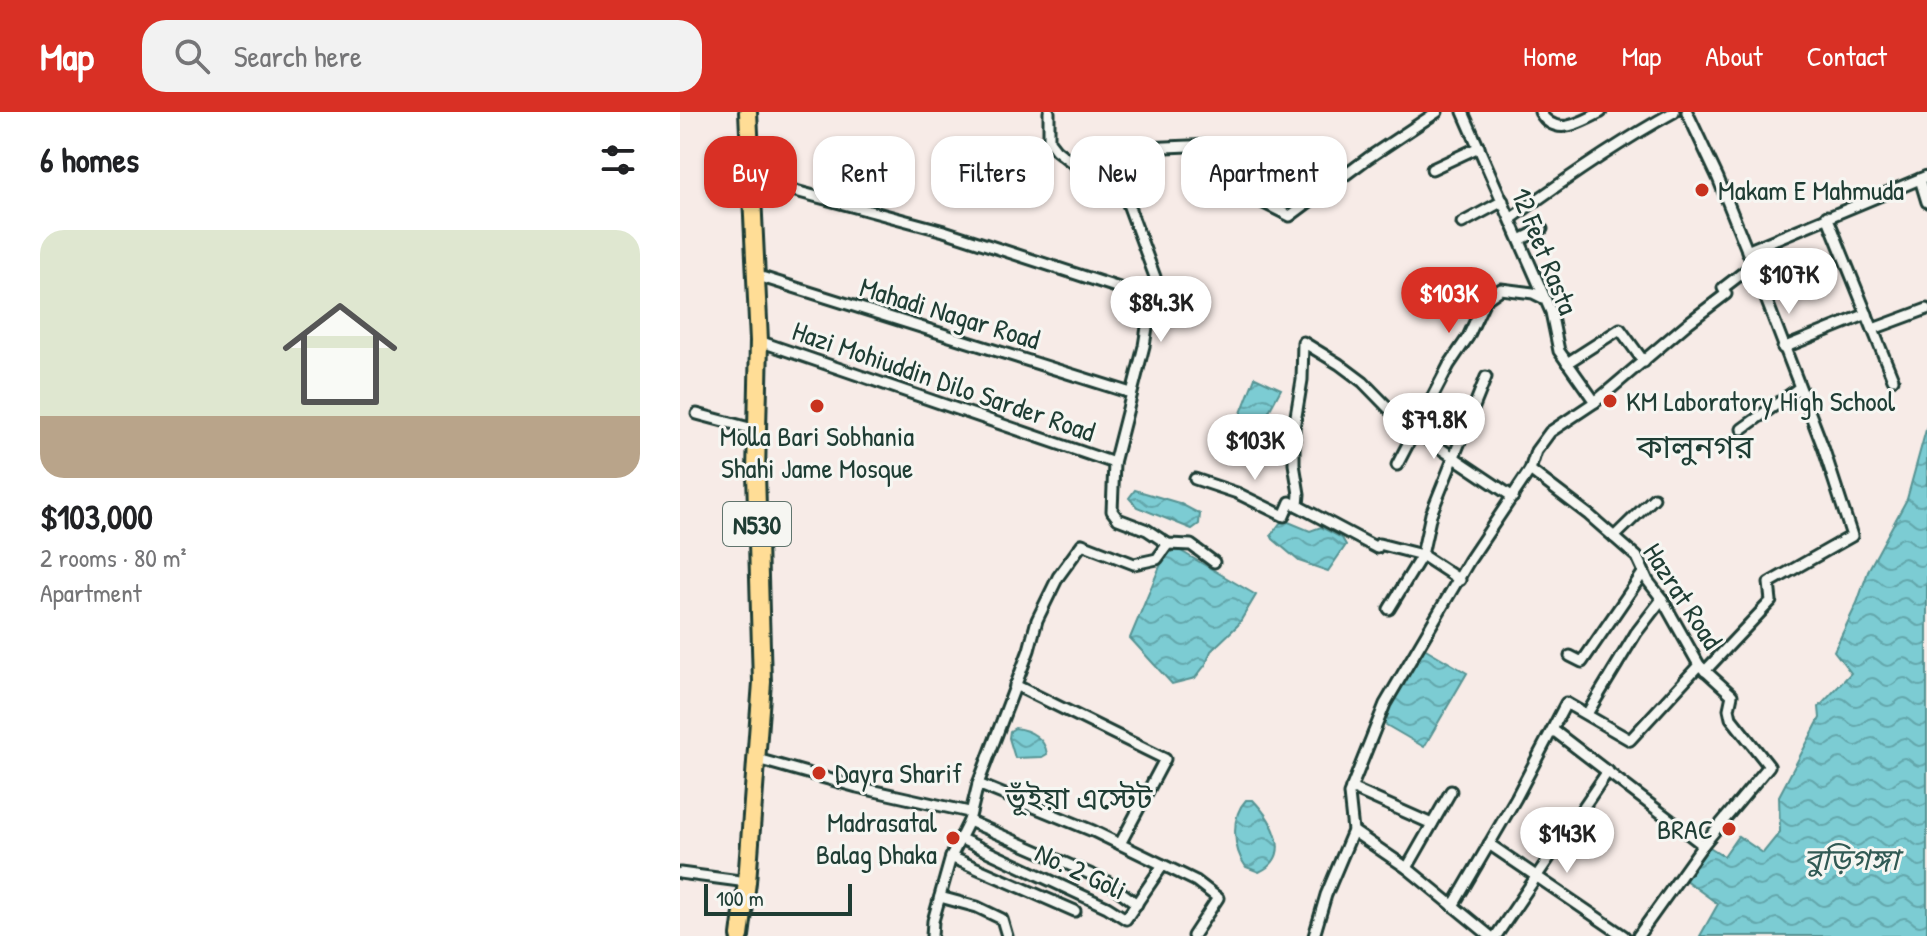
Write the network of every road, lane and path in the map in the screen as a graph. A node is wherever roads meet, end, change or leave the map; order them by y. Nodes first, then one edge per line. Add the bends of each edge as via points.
1 (748, 112) edge
2 (1049, 112) edge
3 (1437, 112) edge
4 (1463, 112) edge
5 (1601, 112) edge
6 (1674, 112) edge
7 (1687, 112) edge
8 (1542, 114) edge
9 (749, 136) edge
10 (1165, 147) edge
11 (1479, 147) junction
12 (1432, 169) dead end
13 (1923, 177) edge
14 (797, 191) edge
15 (1503, 201) junction
16 (1927, 202) edge
17 (752, 208) edge
18 (1827, 216) junction
19 (1512, 218) junction
20 (1462, 223) dead end
21 (1542, 229) dead end
22 (1520, 240) junction
23 (1747, 251) junction
24 (1753, 265) junction
25 (755, 275) junction
26 (1150, 298) junction
27 (1545, 299) junction
28 (1927, 309) edge
29 (1867, 314) junction
30 (1873, 329) junction
31 (759, 341) junction
32 (1783, 348) junction
33 (1644, 362) junction
34 (1567, 363) junction
35 (1486, 377) dead end
36 (1893, 379) dead end
37 (1799, 388) junction
38 (1131, 393) junction
39 (1595, 402) junction
40 (697, 414) dead end
41 (1742, 429) dead end
42 (757, 430) junction
43 (1414, 431) junction
44 (1453, 457) junction
45 (1114, 463) junction
46 (1397, 465) dead end
47 (1530, 470) junction
48 (1195, 479) dead end
49 (1513, 497) junction
50 (1654, 498) dead end
51 (1298, 506) junction
52 (1614, 537) junction
53 (1168, 544) junction
54 (1422, 555) junction
55 (1214, 562) dead end
56 (1643, 573) junction
57 (1460, 580) junction
58 (1662, 599) junction
59 (1389, 609) dead end
60 (1570, 656) dead end
61 (1702, 668) junction
62 (1015, 685) junction
63 (1587, 714) junction
64 (1553, 730) junction
65 (757, 759) junction
66 (1608, 771) junction
67 (978, 784) junction
68 (1351, 788) junction
69 (1451, 791) dead end
70 (969, 816) junction
71 (1432, 824) junction
72 (1353, 831) junction
73 (959, 838) junction
74 (1120, 844) junction
75 (1489, 844) junction
76 (1703, 845) junction
77 (951, 857) junction
78 (1163, 865) junction
79 (1407, 868) junction
80 (680, 873) edge
81 (1538, 875) junction
82 (747, 882) junction
83 (940, 897) junction
84 (1137, 904) junction
85 (1453, 906) junction
86 (1075, 911) dead end
87 (1315, 933) edge
88 (740, 936) edge
89 (932, 936) edge
90 (1007, 936) edge
91 (1193, 936) edge
92 (1329, 936) edge
93 (1490, 936) edge
94 (1624, 936) edge
95 (1638, 936) edge

1 - 9 highway, N530
2 - 26 street via 1049,141 1056,150 1125,196 1155,277
3 - 10 street via 1290,216 1224,183 1212,145
4 - 11 street, 12 Feet Rasta
5 - 8 street via 1559,127
6 - 19 street
7 - 23 street
11 - 12 street
11 - 15 street, 12 Feet Rasta
13 - 16 street
13 - 18 street
14 - 26 street via 944,231
15 - 19 street, 12 Feet Rasta
15 - 20 street
17 - 25 highway, N530
18 - 23 street
18 - 29 street
19 - 22 street, 12 Feet Rasta
21 - 22 street
22 - 27 street, 12 Feet Rasta
23 - 24 street
24 - 32 street
24 - 33 street
25 - 31 highway, N530
25 - 38 street, Mahadi Nagar Road
26 - 38 street
27 - 34 street, 12 Feet Rasta
27 - 43 street via 1512,289 1492,292
28 - 30 street
29 - 30 street
29 - 32 street
30 - 36 street
31 - 42 highway, N530
31 - 45 street, Hazi Mohiuddin Dilo Sarder Road
32 - 37 street
33 - 34 street via 1620,329
33 - 39 street
34 - 39 street, 12 Feet Rasta
35 - 44 street
37 - 41 street
37 - 61 street via 1852,536 1769,583 1771,601
38 - 45 street
39 - 47 street via 1550,432
40 - 42 street
42 - 65 highway, N530 via 762,682
43 - 44 street
43 - 46 street
43 - 51 street via 1363,382 1303,342 1294,428
44 - 49 street
44 - 54 street
45 - 53 street via 1112,511
47 - 49 street
47 - 52 street, Hazrat Road
48 - 51 street via 1284,516 1290,502
49 - 57 street
50 - 52 street
51 - 54 street via 1377,548 1379,544
52 - 56 street, Hazrat Road via 1637,557
53 - 55 street via 1191,545
53 - 62 street via 1157,559 1134,564 1082,544 1037,620
54 - 57 street
54 - 59 street
56 - 58 street, Hazrat Road
56 - 60 street via 1582,662
57 - 68 street via 1385,704
58 - 61 street, Hazrat Road
58 - 63 street
61 - 63 street via 1630,740
61 - 76 street, Hazrat Road via 1732,695 1731,718 1769,766
62 - 67 street
62 - 74 street via 1165,759
63 - 64 street via 1566,703
64 - 66 street
64 - 75 street
65 - 70 street
65 - 82 highway, N530
66 - 76 street
66 - 81 street
67 - 70 street
67 - 74 street
68 - 71 street
68 - 72 street
69 - 71 street
70 - 73 street
70 - 84 street via 1106,881
71 - 79 street
72 - 79 street
72 - 87 street
73 - 77 street
73 - 84 street, No. 2 Goli via 1126,919
74 - 78 street
75 - 81 street
75 - 85 street
76 - 95 street
77 - 83 street
77 - 86 street
78 - 84 street, No. 2 Goli
78 - 91 street via 1218,898
79 - 85 street
80 - 82 street
81 - 93 street
81 - 94 street
82 - 88 highway, N530
83 - 89 street
83 - 90 street via 1002,919
85 - 93 street
87 - 92 street

